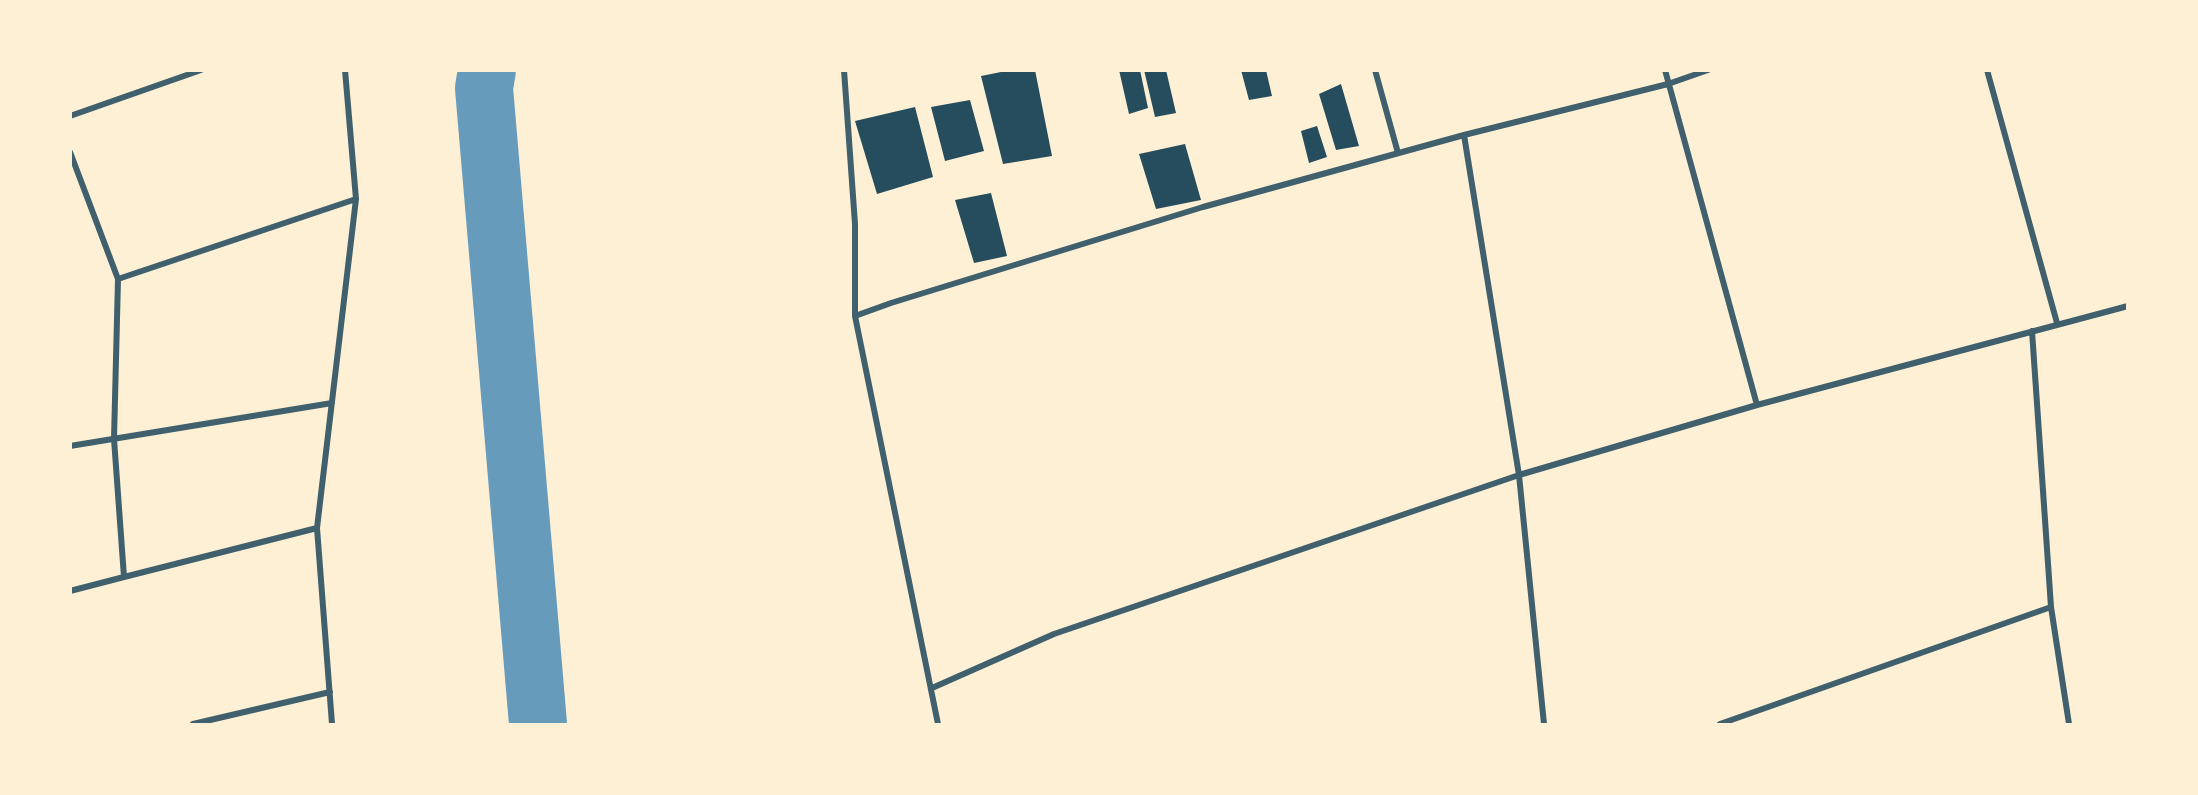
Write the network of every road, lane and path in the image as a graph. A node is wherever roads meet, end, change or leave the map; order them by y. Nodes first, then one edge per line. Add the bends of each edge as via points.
1 (201, 70) edge
2 (345, 70) edge
3 (843, 70) edge
4 (1375, 70) edge
5 (1665, 70) edge
6 (1708, 70) edge
7 (1987, 70) edge
8 (1668, 84) junction
9 (70, 116) edge
10 (1464, 135) junction
11 (70, 152) edge
12 (1398, 153) junction
13 (356, 199) junction
14 (118, 279) junction
15 (2127, 306) edge
16 (855, 316) junction
17 (2057, 323) junction
18 (2032, 331) junction
19 (332, 403) junction
20 (1757, 405) junction
21 (114, 439) junction
22 (70, 446) edge
23 (1520, 475) junction
24 (317, 528) junction
25 (124, 577) junction
26 (70, 591) edge
27 (2051, 607) junction
28 (932, 688) junction
29 (330, 692) junction
30 (194, 724) edge
31 (332, 724) edge
32 (938, 724) edge
33 (1544, 724) edge
34 (1720, 724) edge
35 (2069, 724) edge

1 - 9 street
2 - 13 street
3 - 16 street via 855,224
4 - 12 street
5 - 8 street
6 - 8 street
7 - 17 street
8 - 10 street
8 - 20 street
10 - 12 street
10 - 23 street
11 - 14 street
12 - 16 street via 1203,207
13 - 14 street
13 - 19 street
14 - 21 street
15 - 17 street
16 - 28 street
17 - 18 street
18 - 20 street
18 - 27 street
19 - 21 street
19 - 24 street
20 - 23 street
21 - 22 street
21 - 25 street
23 - 28 street via 1054,634
23 - 33 street
24 - 25 street
24 - 29 street
25 - 26 street
27 - 34 street
27 - 35 street
28 - 32 street
29 - 30 street
29 - 31 street

